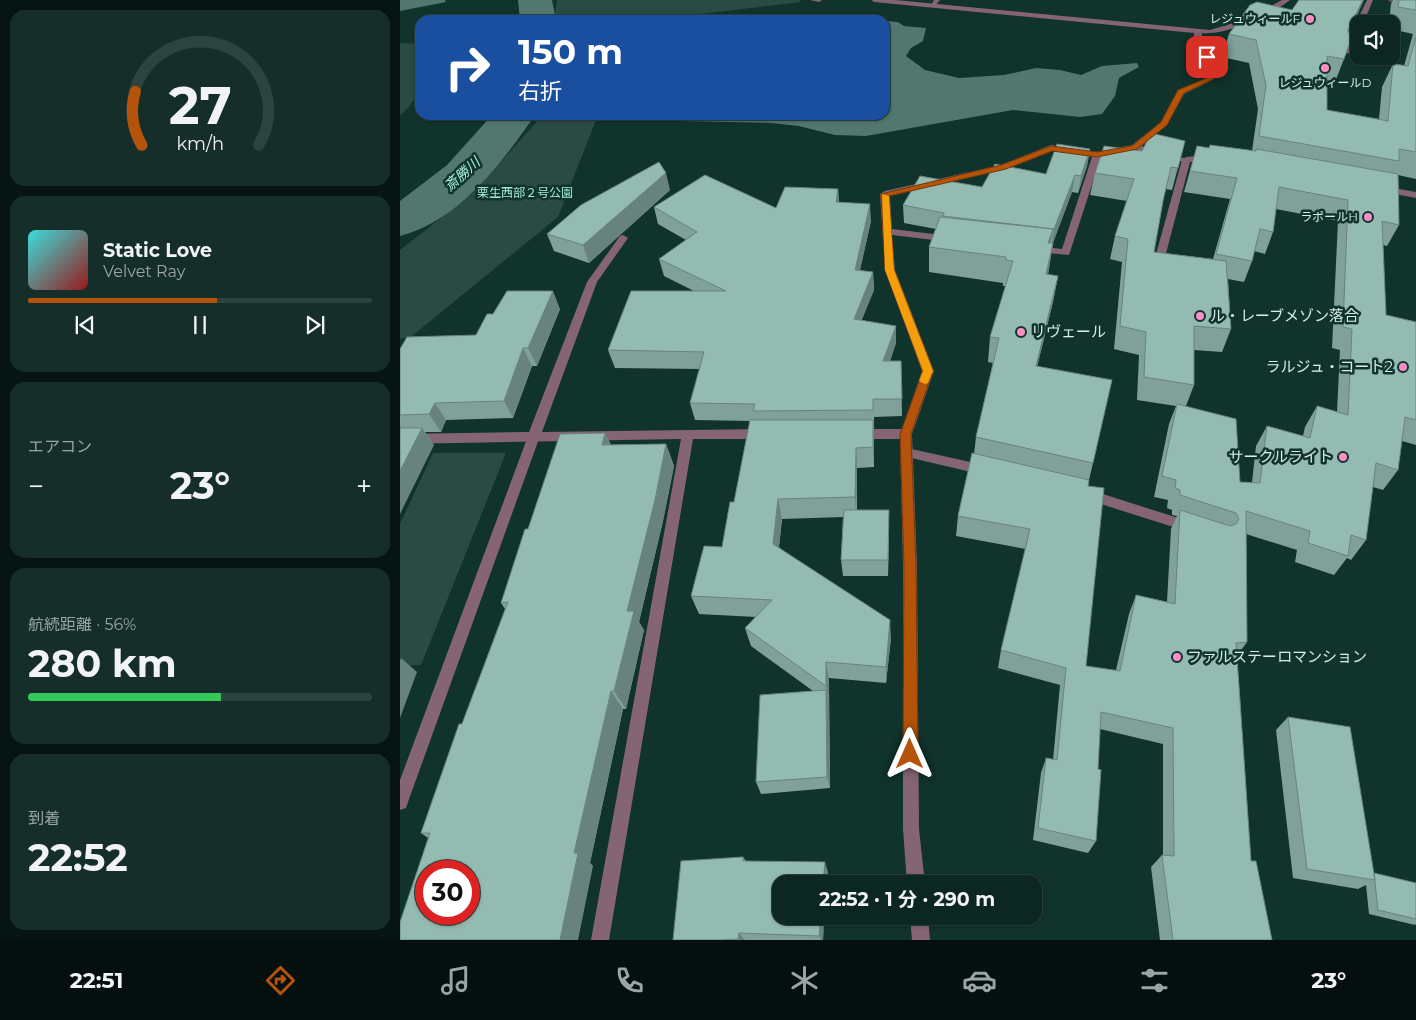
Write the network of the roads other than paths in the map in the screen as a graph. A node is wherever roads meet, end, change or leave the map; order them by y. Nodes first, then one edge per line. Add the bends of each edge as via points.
1 (813, 0) edge
2 (819, 0) edge
3 (874, 0) edge
4 (1265, 0) edge
5 (1370, 0) edge
6 (1391, 0) edge
7 (1284, 2) edge
8 (935, 3) edge
9 (1416, 5) edge
10 (1363, 15) edge
11 (1198, 31) junction
12 (1350, 43) edge
13 (1345, 53) edge
14 (1134, 147) junction
15 (1097, 155) junction
16 (1186, 160) junction
17 (1221, 160) edge
18 (1377, 188) edge
19 (1416, 195) edge
20 (887, 232) junction
21 (623, 238) dead end
22 (956, 240) edge
23 (1026, 248) edge
24 (1158, 265) edge
25 (688, 434) junction
26 (777, 434) edge
27 (847, 434) edge
28 (906, 434) junction
29 (534, 436) junction
30 (400, 439) edge
31 (907, 453) junction
32 (992, 472) edge
33 (1078, 492) edge
34 (1201, 531) edge
35 (400, 802) edge
36 (915, 875) edge
37 (920, 925) edge
38 (600, 940) edge
39 (921, 940) edge

1 - 2 street
3 - 8 street
4 - 7 street
5 - 10 street
6 - 9 street
7 - 11 street via 1249,20 1210,32
8 - 11 street
11 - 14 street via 1198,48 1216,66 1210,79 1181,92 1164,123
12 - 13 street
14 - 15 street
14 - 16 street
15 - 20 street via 1051,148 1004,167 885,194
15 - 23 street via 1066,253
16 - 17 street
16 - 24 street
18 - 19 street
20 - 22 street
20 - 28 street via 890,270 928,371
21 - 29 street via 592,282
25 - 26 street
25 - 29 street
25 - 38 street
27 - 28 street
28 - 31 street
29 - 30 street
29 - 35 street
31 - 32 street
31 - 36 street via 911,829
33 - 34 street
37 - 39 street

